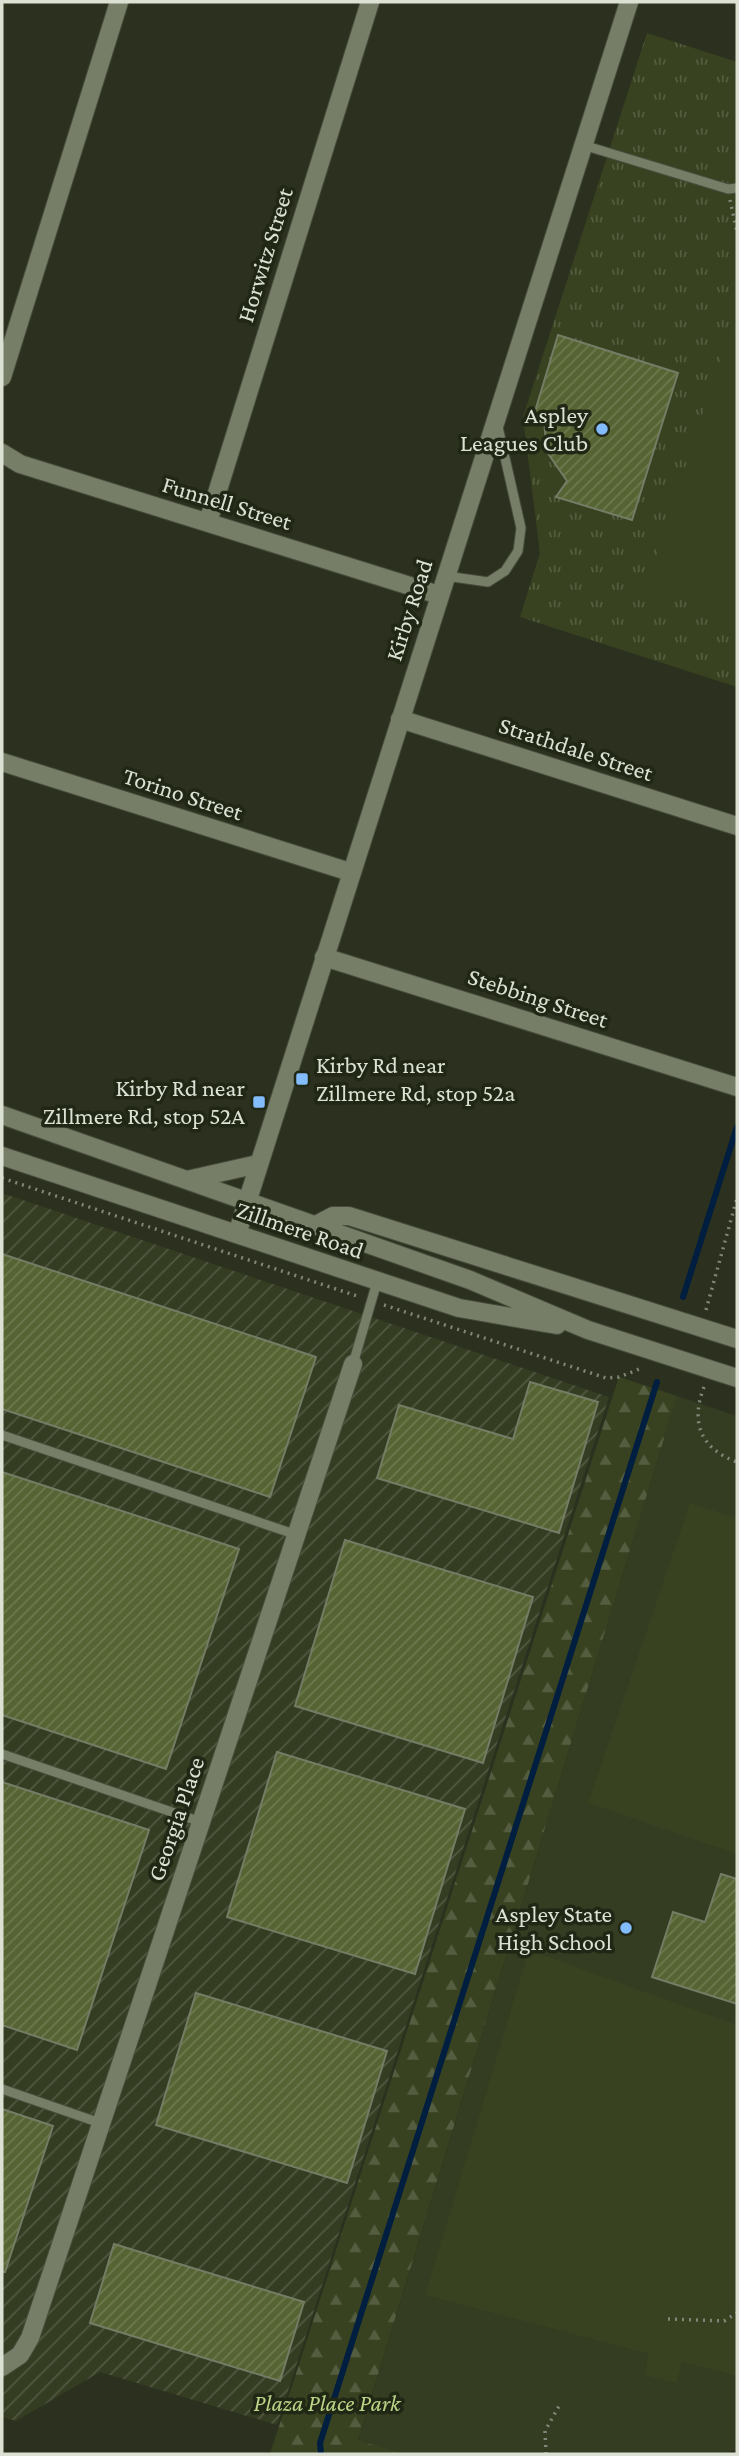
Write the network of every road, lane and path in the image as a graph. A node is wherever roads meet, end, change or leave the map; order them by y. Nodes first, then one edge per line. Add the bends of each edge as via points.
1 (119, 2) edge
2 (370, 2) edge
3 (629, 2) edge
4 (583, 145) junction
5 (733, 189) edge
6 (737, 232) edge
7 (2, 377) edge
8 (495, 419) junction
9 (2, 453) edge
10 (208, 522) junction
11 (446, 576) junction
12 (439, 595) junction
13 (400, 719) junction
14 (2, 762) edge
15 (737, 826) edge
16 (350, 872) junction
17 (324, 957) junction
18 (737, 1087) edge
19 (2, 1115) edge
20 (2, 1156) edge
21 (258, 1164) junction
22 (187, 1180) junction
23 (737, 1198) edge
24 (247, 1200) junction
25 (314, 1226) junction
26 (237, 1234) junction
27 (377, 1282) junction
28 (702, 1318) dead end
29 (588, 1330) junction
30 (737, 1339) edge
31 (353, 1364) joint
32 (737, 1378) edge
33 (704, 1387) dead end
34 (2, 1436) edge
35 (737, 1462) edge
36 (297, 1535) junction
37 (2, 1754) edge
38 (201, 1822) junction
39 (2, 2089) edge
40 (100, 2123) junction
41 (737, 2313) edge
42 (668, 2319) dead end
43 (5, 2366) edge
44 (559, 2406) dead end
45 (546, 2454) edge

1 - 7 street
2 - 10 street, Horwitz Street
3 - 4 street, Kirby Road
4 - 5 lane
4 - 8 street, Kirby Road
5 - 6 path
8 - 11 street, Kirby Road
8 - 11 lane via 521,528 518,551 505,571 488,582
9 - 10 street, Funnell Street via 20,464
10 - 12 street, Funnell Street
11 - 12 street, Kirby Road
12 - 13 street, Kirby Road
13 - 15 street, Strathdale Street
13 - 16 street, Kirby Road
14 - 16 street, Torino Street
16 - 17 street, Kirby Road
17 - 18 street, Stebbing Street
17 - 21 street, Kirby Road
19 - 22 street, Zillmere Road
20 - 26 street, Zillmere Road
21 - 22 street
21 - 24 street, Kirby Road
22 - 24 street, Zillmere Road
23 - 28 path
24 - 25 street, Zillmere Road
24 - 26 street, Kirby Road
25 - 29 street, Zillmere Road via 470,1280
25 - 30 street, Zillmere Road via 333,1216 349,1216
26 - 27 street, Zillmere Road
27 - 29 street, Zillmere Road via 459,1308
27 - 31 lane, Georgia Place
29 - 32 street, Zillmere Road
31 - 36 street, Georgia Place
33 - 35 path via 700,1408 703,1441
34 - 36 lane
36 - 38 street, Georgia Place
37 - 38 lane
38 - 40 street, Georgia Place
39 - 40 lane
40 - 43 street, Georgia Place via 30,2338 20,2356
41 - 42 path via 724,2321
44 - 45 path via 545,2431

